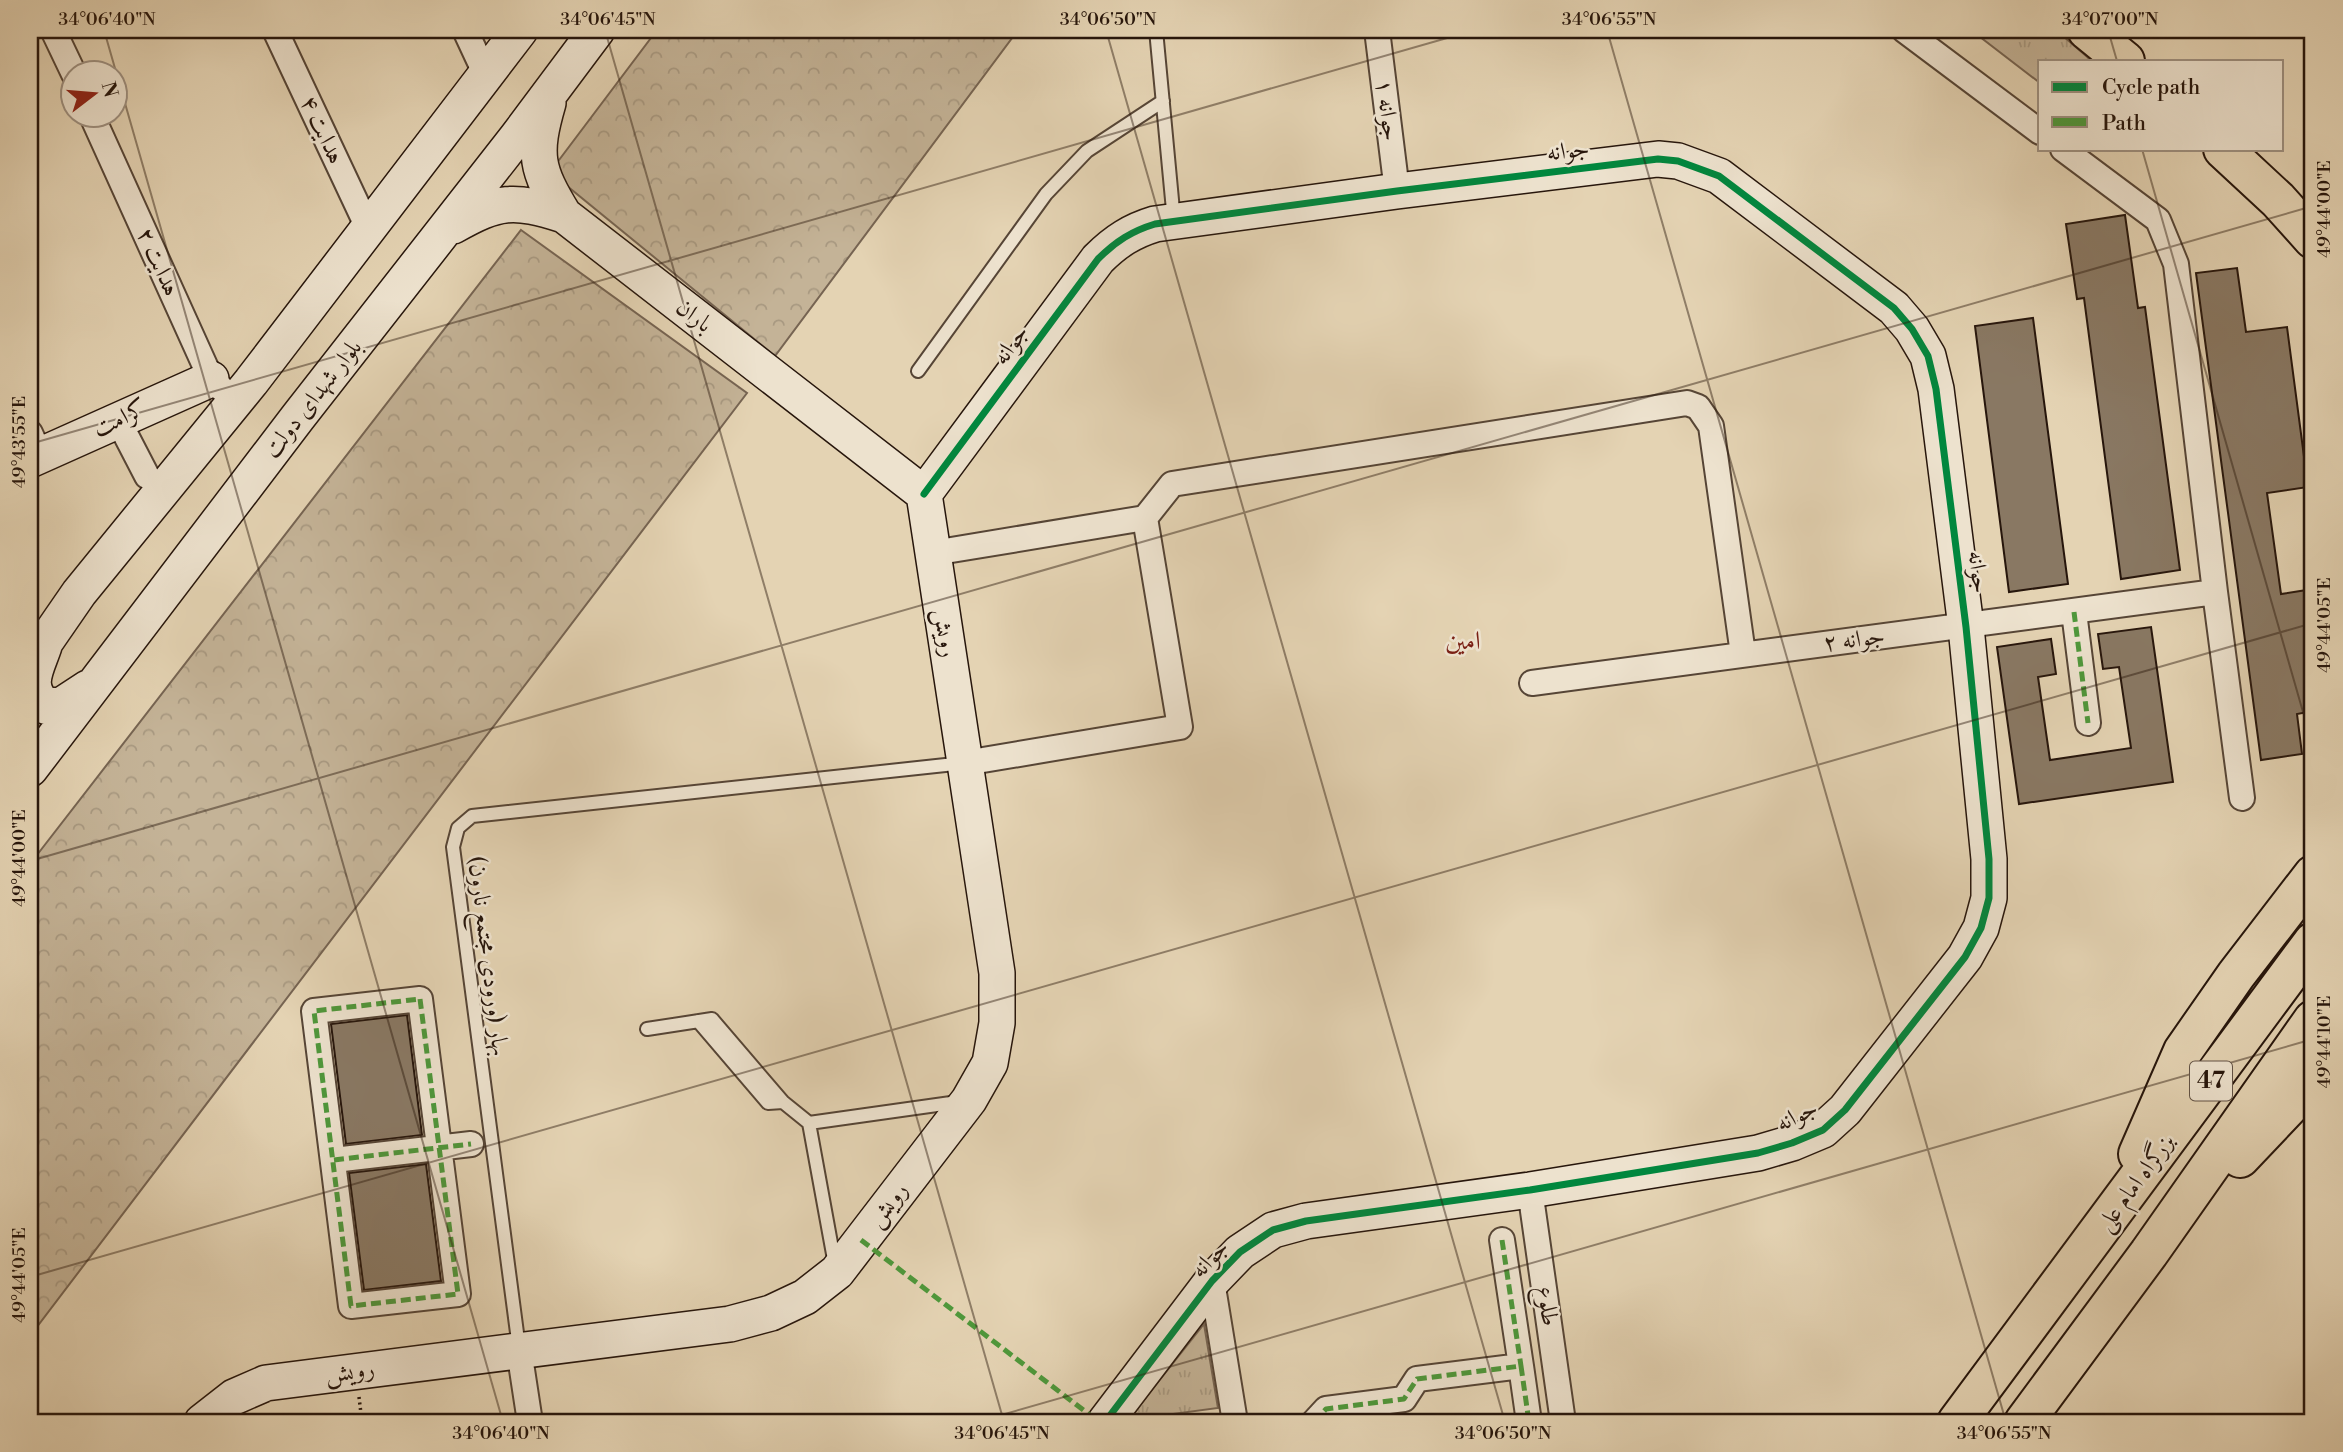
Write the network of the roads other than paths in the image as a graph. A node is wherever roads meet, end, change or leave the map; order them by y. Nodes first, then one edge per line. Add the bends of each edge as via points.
1 (53, 30) edge
2 (275, 30) edge
3 (465, 30) edge
4 (520, 30) edge
5 (597, 30) edge
6 (1156, 30) edge
7 (1377, 30) edge
8 (1904, 30) edge
9 (2087, 30) edge
10 (67, 60) edge
11 (2124, 60) edge
12 (485, 73) junction
13 (552, 92) junction
14 (1163, 101) junction
15 (99, 130) edge
16 (2038, 130) edge
17 (2064, 150) edge
18 (2224, 150) edge
19 (1397, 191) junction
20 (564, 215) junction
21 (1174, 221) junction
22 (369, 230) junction
23 (445, 230) junction
24 (2313, 239) edge
25 (919, 371) dead end
26 (223, 390) junction
27 (118, 420) junction
28 (33, 449) edge
29 (147, 476) dead end
30 (924, 494) junction
31 (1144, 518) junction
32 (933, 553) junction
33 (2215, 592) junction
34 (2074, 612) junction
35 (1966, 627) junction
36 (1743, 654) junction
37 (37, 655) edge
38 (1532, 683) dead end
39 (93, 684) junction
40 (2088, 723) dead end
41 (965, 763) junction
42 (30, 769) edge
43 (2242, 798) dead end
44 (2313, 875) edge
45 (2313, 942) edge
46 (2313, 1020) edge
47 (647, 1029) dead end
48 (2313, 1081) edge
49 (969, 1100) junction
50 (810, 1123) junction
51 (481, 1143) junction
52 (439, 1148) junction
53 (334, 1160) junction
54 (1530, 1190) junction
55 (2109, 1220) junction
56 (1502, 1240) dead end
57 (2149, 1253) junction
58 (837, 1272) junction
59 (1212, 1281) junction
60 (519, 1350) junction
61 (1521, 1366) junction
62 (202, 1422) edge
63 (530, 1422) edge
64 (1105, 1422) edge
65 (1236, 1422) edge
66 (1314, 1422) edge
67 (1529, 1422) edge
68 (1563, 1422) edge
69 (1957, 1422) edge
70 (2024, 1422) edge

1 - 10 street
2 - 22 street, هدایت ۴
3 - 12 street
4 - 12 street
5 - 13 street, بلوار شهدای دولت
6 - 14 lane
7 - 19 street, جوانه ۱
8 - 16 street
9 - 11 main road
12 - 22 street
13 - 20 street via 540,134 539,163
13 - 23 street, بلوار شهدای دولت
14 - 21 lane
14 - 25 lane via 1087,151 1046,194
15 - 26 street, هدایت ۲
17 - 33 street via 2158,220 2176,264
18 - 24 main road
19 - 21 street, جوانه
19 - 35 street, جوانه via 1658,159 1678,161 1719,176 1894,308 1928,356 1936,389
20 - 23 street, باران via 508,204 481,210
20 - 30 street, باران
21 - 30 street, جوانه via 1136,230 1098,259
22 - 26 street
23 - 39 street, بلوار شهدای دولت
26 - 27 street, کرامت
26 - 37 street
27 - 28 street, کرامت
27 - 29 street
30 - 32 street, رویش
31 - 32 street
31 - 36 street via 1172,484 1687,403 1698,407 1711,426
31 - 41 street via 1180,727
32 - 41 street, رویش
33 - 34 street, جوانه ۲
33 - 43 street
34 - 35 street, جوانه ۲
34 - 40 street
35 - 36 street, جوانه ۲
35 - 54 street, جوانه via 1989,898 1981,928 1965,957 1824,1130 1758,1153
36 - 38 street, جوانه ۲
37 - 39 street via 32,681 35,697 45,706 62,705
39 - 42 street, بلوار شهدای دولت
41 - 49 street, رویش via 997,973 997,1023 990,1063
41 - 51 lane, بهار (ورودی مجتمع نارون) via 472,816 458,828 453,847
44 - 55 main road via 2183,1051
45 - 55 main road, بزرگراه امام علی / 47
46 - 57 main road, بزرگراه امام علی / 47
47 - 50 lane via 698,1021 768,1103 783,1102
48 - 57 main road
49 - 50 lane
49 - 58 street, رویش
50 - 58 lane
51 - 52 street
51 - 60 lane, بهار (ورودی مجتمع نارون)
52 - 53 street
52 - 53 street via 458,1294 351,1306
52 - 53 street via 420,999 314,1011
54 - 59 street, جوانه via 1273,1230 1240,1252
54 - 68 street, طلوع
55 - 69 main road, بزرگراه امام علی / 47
56 - 61 street
57 - 70 main road, بزرگراه امام علی / 47
58 - 60 street, رویش via 805,1297 771,1313 730,1324
59 - 64 street, جوانه
59 - 65 street
60 - 62 street, رویش via 266,1382 234,1397
60 - 63 street
61 - 66 street via 1417,1379 1404,1399 1326,1409
61 - 67 street

